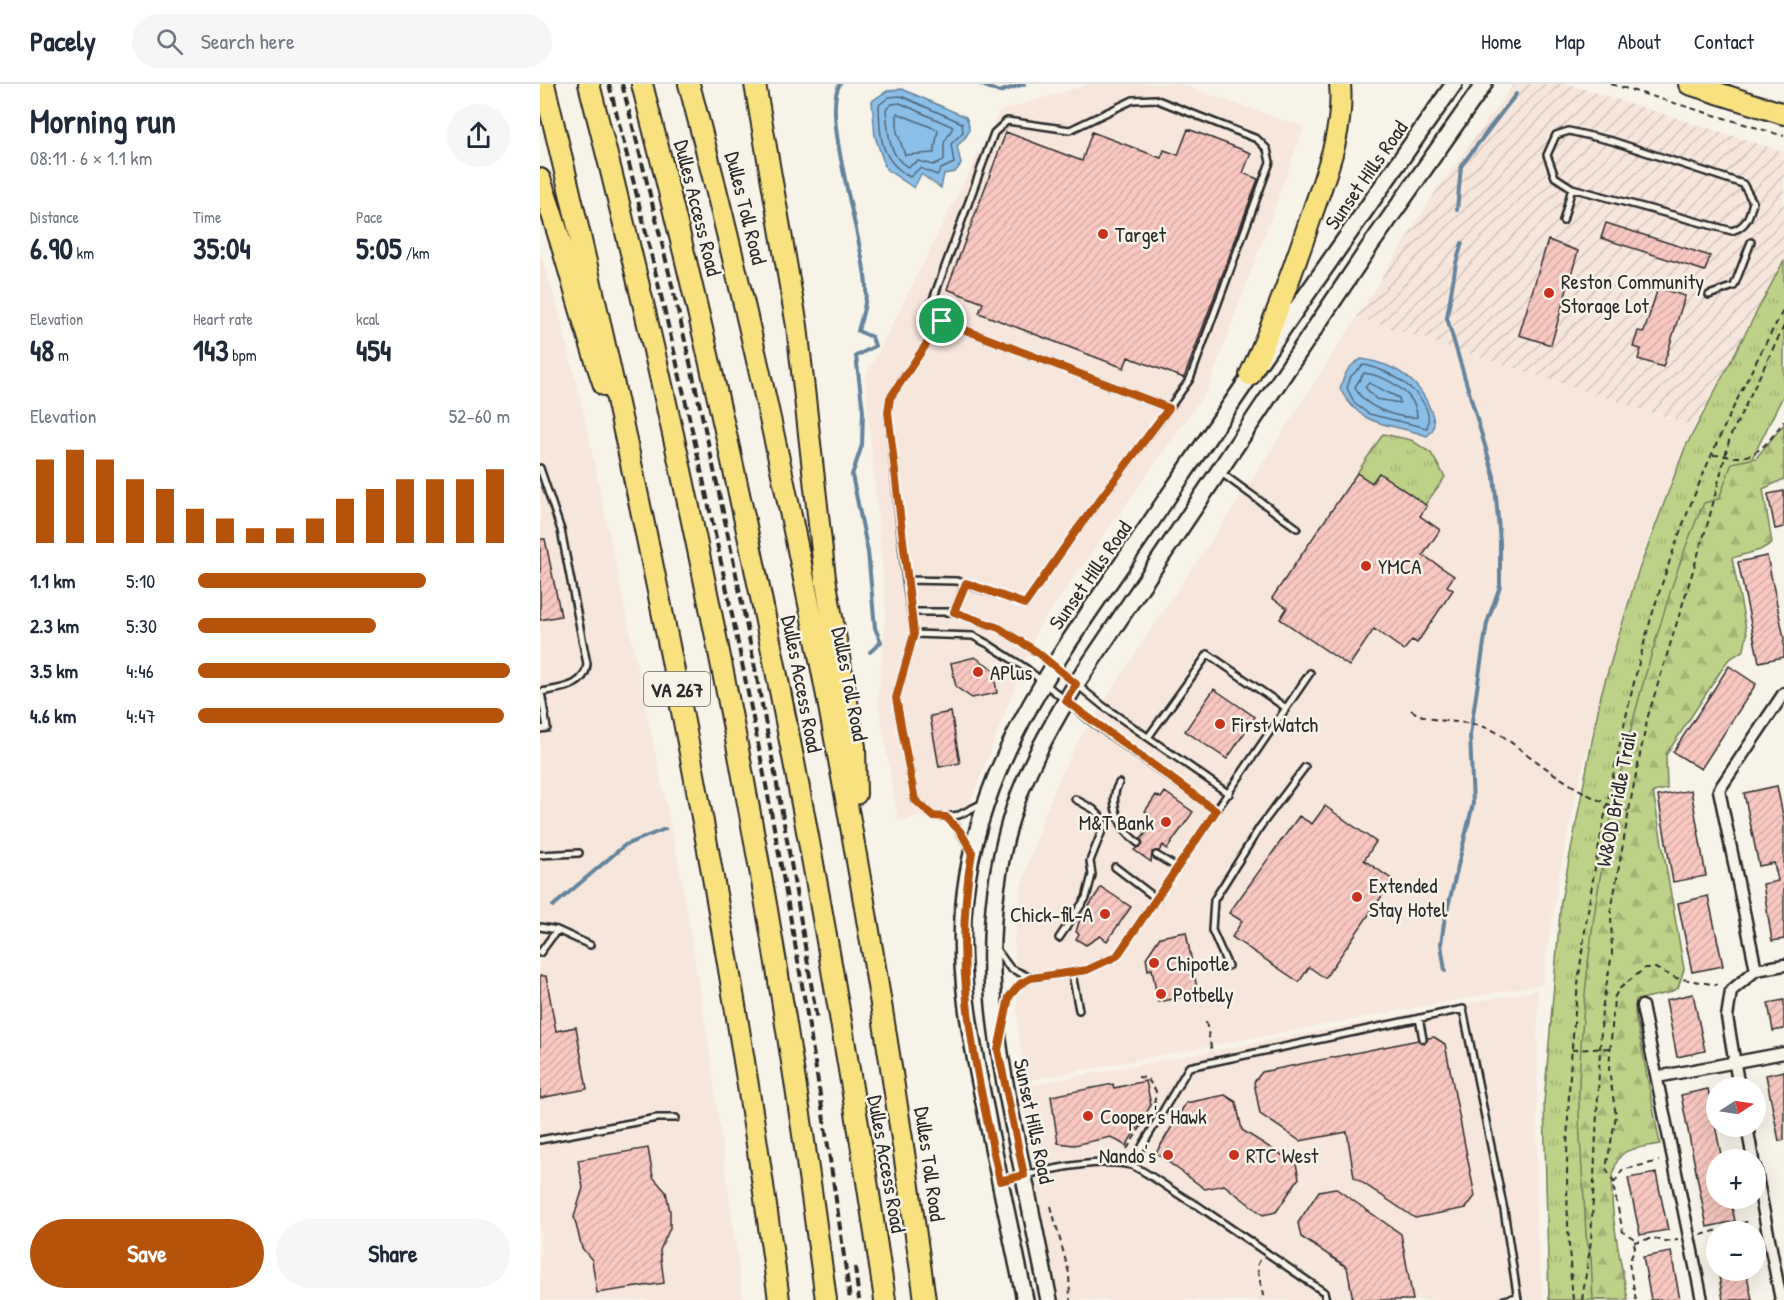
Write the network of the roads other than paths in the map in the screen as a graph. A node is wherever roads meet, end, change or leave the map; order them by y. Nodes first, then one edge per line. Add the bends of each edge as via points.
1 (544, 84) edge
2 (589, 84) edge
3 (642, 84) edge
4 (689, 84) edge
5 (755, 84) edge
6 (1340, 84) edge
7 (1454, 84) edge
8 (1484, 84) edge
9 (1689, 84) edge
10 (1784, 114) edge
11 (540, 179) edge
12 (1572, 188) junction
13 (1563, 221) dead end
14 (1751, 242) dead end
15 (1709, 295) dead end
16 (942, 321) junction
17 (1250, 375) junction
18 (1169, 408) junction
19 (540, 468) edge
20 (1219, 472) junction
21 (634, 475) junction
22 (1297, 528) dead end
23 (906, 580) junction
24 (966, 583) junction
25 (911, 612) junction
26 (954, 612) junction
27 (914, 634) junction
28 (1053, 665) junction
29 (1310, 673) dead end
30 (1042, 682) junction
31 (1076, 684) junction
32 (1784, 693) edge
33 (1066, 701) junction
34 (1286, 708) junction
35 (540, 729) edge
36 (1149, 736) junction
37 (1305, 767) dead end
38 (1119, 783) dead end
39 (1228, 794) junction
40 (1075, 799) dead end
41 (986, 801) junction
42 (1216, 811) junction
43 (946, 817) junction
44 (1138, 843) dead end
45 (972, 852) junction
46 (579, 853) dead end
47 (540, 855) edge
48 (1156, 855) dead end
49 (857, 857) junction
50 (1115, 867) dead end
51 (1178, 868) junction
52 (1157, 899) junction
53 (540, 927) edge
54 (557, 930) junction
55 (1059, 938) dead end
56 (990, 941) junction
57 (590, 945) dead end
58 (540, 953) edge
59 (1784, 965) edge
60 (1228, 966) dead end
61 (1756, 970) junction
62 (1072, 974) junction
63 (1031, 978) junction
64 (1642, 1006) dead end
65 (1079, 1010) dead end
66 (1419, 1018) junction
67 (1423, 1040) dead end
68 (998, 1050) junction
69 (1784, 1053) edge
70 (1734, 1063) junction
71 (1657, 1077) junction
72 (1737, 1077) edge
73 (676, 1118) dead end
74 (540, 1140) edge
75 (1131, 1165) junction
76 (1024, 1175) junction
77 (1000, 1181) junction
78 (1763, 1209) edge
79 (1517, 1299) edge
80 (779, 1300) edge
81 (826, 1300) edge
82 (885, 1300) edge
83 (925, 1300) edge
84 (1025, 1300) edge
85 (1049, 1300) edge
86 (1326, 1300) edge
87 (1504, 1300) edge
88 (1702, 1300) edge
89 (1781, 1300) edge

1 - 21 highway, VA 267
2 - 81 highway via 654,354 722,669 771,942
3 - 82 highway, Dulles Access Road via 702,325 785,721
4 - 49 highway, Dulles Toll Road via 771,420 817,638
5 - 49 highway via 797,326 825,578 855,747
6 - 17 highway via 1340,123 1332,154 1278,312
7 - 17 main road, Sunset Hills Road
8 - 20 main road, Sunset Hills Road
9 - 10 highway
11 - 21 highway via 586,335
12 - 12 lane via 1555,177 1547,155 1556,135 1569,131 1743,184 1753,202 1747,221 1732,231
12 - 13 lane
14 - 15 lane via 1734,286
16 - 18 lane
16 - 18 lane via 931,304 994,133 1007,121 1070,130 1133,100 1155,99 1257,139 1267,149 1270,162 1190,379
16 - 23 lane via 890,398 888,412
17 - 28 main road, Sunset Hills Road
18 - 24 lane via 1025,604
19 - 35 lane via 561,530 587,664 585,674 576,684 541,692 547,728
20 - 22 lane
20 - 31 main road, Sunset Hills Road
21 - 80 highway, VA 267 via 710,860
23 - 24 lane
23 - 25 lane
24 - 26 lane
25 - 26 lane
25 - 27 lane
26 - 28 lane via 999,628
27 - 30 lane via 973,636
27 - 43 lane via 896,698 915,800 933,816
28 - 30 main road, Sunset Hills Road
28 - 31 lane
29 - 34 lane
30 - 33 lane
30 - 41 main road, Sunset Hills Road via 1001,759
31 - 33 main road, Sunset Hills Road
31 - 36 lane
32 - 61 street via 1719,790
33 - 42 lane
33 - 56 main road, Sunset Hills Road via 1037,752 1010,821 997,877
34 - 36 lane via 1208,654
34 - 39 lane
36 - 39 lane
37 - 60 lane via 1260,826 1214,900 1212,930
38 - 44 lane via 1113,803 1128,836
39 - 42 lane
40 - 55 lane via 1093,808 1104,826 1090,861 1092,875 1086,898
41 - 43 lane
41 - 45 main road, Sunset Hills Road
42 - 51 lane
43 - 45 lane
45 - 77 main road, Sunset Hills Road via 964,895 963,973 969,1027
46 - 47 lane
48 - 51 lane
49 - 83 highway, Dulles Toll Road
50 - 52 lane
51 - 52 lane
52 - 62 lane via 1117,956
53 - 54 lane
54 - 57 lane
54 - 58 lane
56 - 63 lane via 1010,968
56 - 68 main road, Sunset Hills Road
59 - 61 street
61 - 70 street via 1731,991 1726,1017
62 - 63 lane
62 - 65 lane
63 - 68 lane via 1009,997
64 - 71 street
66 - 67 lane
66 - 75 lane via 1189,1067
66 - 79 lane via 1463,1009 1504,1210
68 - 76 main road, Sunset Hills Road
69 - 70 street
70 - 71 street
70 - 72 street
71 - 88 street
73 - 74 lane via 657,1118
75 - 76 lane via 1073,1165
75 - 86 lane via 1265,1251 1324,1292
76 - 77 lane
76 - 85 main road, Sunset Hills Road
77 - 84 main road, Sunset Hills Road
78 - 89 street
79 - 87 lane

